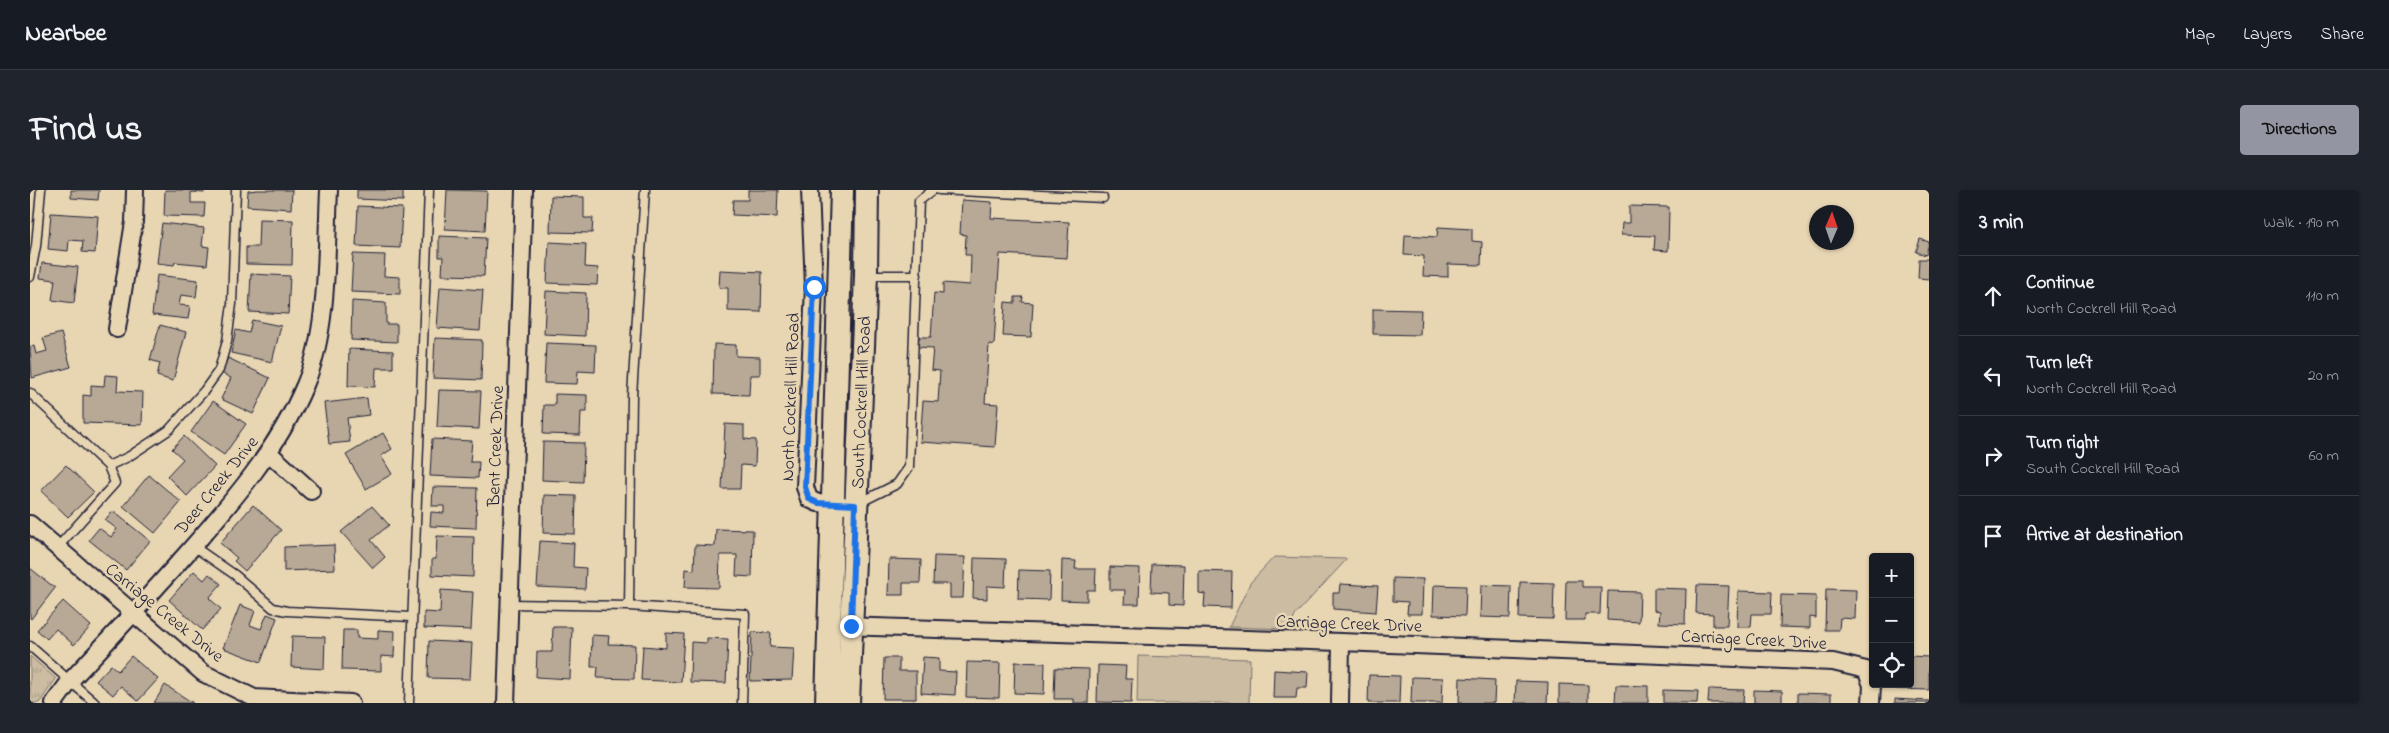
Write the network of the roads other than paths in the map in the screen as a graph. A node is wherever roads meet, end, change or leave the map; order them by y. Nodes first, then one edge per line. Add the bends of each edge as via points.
1 (42, 190) edge
2 (135, 190) edge
3 (236, 190) edge
4 (328, 190) edge
5 (428, 190) edge
6 (524, 190) edge
7 (645, 190) edge
8 (810, 190) edge
9 (842, 190) edge
10 (866, 190) edge
11 (933, 190) edge
12 (939, 190) edge
13 (1103, 198) dead end
14 (866, 275) junction
15 (917, 275) junction
16 (30, 277) edge
17 (117, 329) dead end
18 (30, 393) edge
19 (270, 454) junction
20 (108, 466) junction
21 (311, 491) dead end
22 (844, 505) junction
23 (30, 524) edge
24 (193, 546) junction
25 (57, 548) junction
26 (509, 604) junction
27 (629, 606) junction
28 (134, 613) junction
29 (411, 617) junction
30 (840, 626) junction
31 (1341, 642) junction
32 (30, 646) edge
33 (70, 681) junction
34 (54, 703) edge
35 (95, 703) edge
36 (351, 703) edge
37 (409, 703) edge
38 (506, 703) edge
39 (742, 703) edge
40 (827, 703) edge
41 (848, 703) edge
42 (1340, 703) edge
43 (1871, 703) edge

1 - 16 lane
2 - 17 street via 134,222
3 - 20 lane via 232,304 219,370 170,430
4 - 19 street, Deer Creek Drive via 325,291 316,350 306,385
5 - 29 lane
6 - 26 street, Bent Creek Drive
7 - 27 lane via 632,396
8 - 22 street, North Cockrell Hill Road via 814,287 805,487 809,499
9 - 22 main road, South Cockrell Hill Road
10 - 14 main road, South Cockrell Hill Road
11 - 15 lane via 919,201
12 - 13 lane
14 - 15 lane
14 - 22 main road, South Cockrell Hill Road
15 - 22 lane via 909,467 897,484
18 - 20 lane
19 - 21 street
19 - 24 street, Deer Creek Drive
20 - 25 lane via 115,483
22 - 30 main road, South Cockrell Hill Road
23 - 25 street, Carriage Creek Drive
24 - 28 street, Deer Creek Drive
24 - 29 lane via 235,575 273,608
25 - 28 street, Carriage Creek Drive
26 - 27 lane
26 - 38 street, Bent Creek Drive
27 - 39 lane via 745,614
28 - 33 street, Deer Creek Drive
28 - 36 street, Carriage Creek Drive via 203,673 254,698
29 - 37 lane
30 - 31 street, Carriage Creek Drive
30 - 40 main road, South Cockrell Hill Road
30 - 41 main road, South Cockrell Hill Road
31 - 42 street
31 - 43 street, Carriage Creek Drive via 1833,662 1866,670 1872,685
32 - 33 lane
33 - 34 street, Deer Creek Drive
33 - 35 lane

